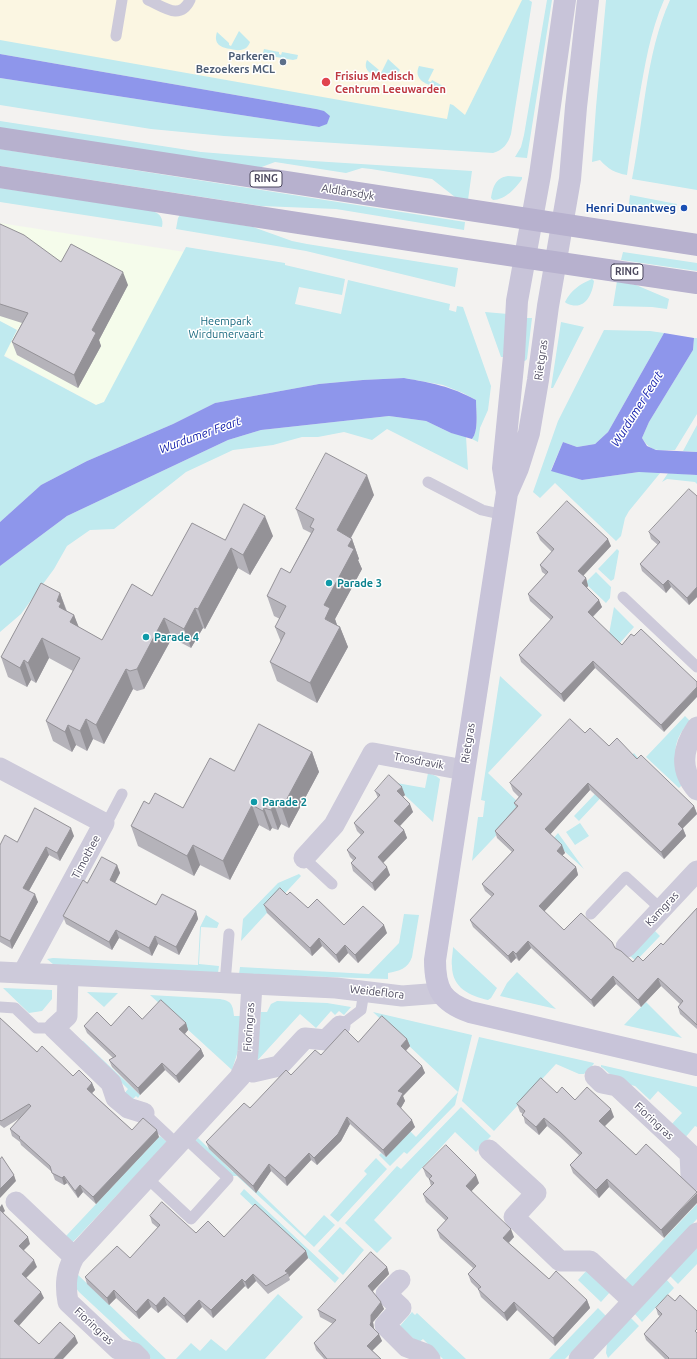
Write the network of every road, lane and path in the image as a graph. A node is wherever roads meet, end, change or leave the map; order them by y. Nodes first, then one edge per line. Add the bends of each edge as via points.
1 (122, 0) edge
2 (148, 0) edge
3 (190, 0) edge
4 (565, 0) edge
5 (588, 0) edge
6 (116, 36) dead end
7 (0, 138) edge
8 (0, 177) edge
9 (532, 220) junction
10 (563, 224) junction
11 (697, 245) edge
12 (524, 257) junction
13 (557, 262) junction
14 (697, 283) edge
15 (428, 482) dead end
16 (507, 493) junction
17 (504, 515) junction
18 (622, 597) dead end
19 (697, 667) edge
20 (697, 727) edge
21 (0, 768) edge
22 (464, 770) junction
23 (697, 790) edge
24 (122, 794) dead end
25 (104, 823) junction
26 (304, 858) joint
27 (697, 871) edge
28 (332, 884) dead end
29 (661, 909) junction
30 (591, 914) dead end
31 (229, 934) dead end
32 (626, 947) dead end
33 (0, 972) edge
34 (24, 973) junction
35 (68, 975) junction
36 (225, 983) junction
37 (252, 984) junction
38 (364, 992) junction
39 (441, 993) junction
40 (0, 1007) edge
41 (340, 1026) joint
42 (54, 1028) junction
43 (697, 1065) edge
44 (244, 1069) junction
45 (595, 1076) dead end
46 (144, 1113) joint
47 (182, 1142) junction
48 (489, 1150) dead end
49 (147, 1178) junction
50 (697, 1180) edge
51 (16, 1202) dead end
52 (697, 1233) edge
53 (74, 1257) junction
54 (400, 1280) dead end
55 (633, 1301) junction
56 (585, 1357) edge
57 (140, 1359) edge
58 (430, 1359) edge

1 - 6 lane
2 - 3 lane via 176,12 185,8
4 - 9 street
5 - 10 street via 570,180
7 - 9 main road, Aldlânsdyk / RING
8 - 12 main road, RING
9 - 10 main road, Aldlânsdyk / RING
9 - 12 street
10 - 11 main road, Aldlânsdyk / RING
10 - 13 street, Rietgras
12 - 13 main road, RING
12 - 16 street, Rietgras via 517,301 502,468
13 - 14 main road, RING
13 - 16 street, Rietgras via 529,433
15 - 17 lane via 482,510
16 - 17 street, Rietgras
17 - 22 street, Rietgras
18 - 19 lane
20 - 23 street via 685,750 684,763 687,776
21 - 25 street, Timothee
22 - 26 street, Trosdravik via 373,753 334,824
22 - 39 street, Rietgras via 435,960 435,976
24 - 25 lane
25 - 34 street, Timothee
26 - 28 lane
27 - 29 street, Kamgras
29 - 30 lane via 626,877
29 - 32 street, Kamgras
31 - 36 lane
33 - 34 street, Weideflora
34 - 35 street, Weideflora
35 - 36 street, Weideflora
35 - 42 street via 66,1016
36 - 37 street, Weideflora
37 - 38 street, Weideflora
37 - 44 street, Fioringras via 248,1051
38 - 39 street, Weideflora via 402,996
38 - 41 lane via 361,1010
39 - 43 street via 457,1007 470,1012
40 - 42 lane via 15,1008 36,1028
41 - 44 street via 326,1040 305,1038 279,1066 253,1072
42 - 46 street via 111,1084 116,1098 128,1108
44 - 47 street, Fioringras via 234,1086
45 - 50 street, Fioringras via 602,1083 617,1086 690,1154 691,1174
46 - 47 lane
47 - 49 street, Fioringras
47 - 49 lane via 228,1178 191,1219
48 - 55 street via 536,1193 514,1217 560,1261 590,1261
49 - 53 street, Fioringras
51 - 53 street
52 - 55 street
53 - 57 street, Fioringras via 66,1276 68,1302 118,1349 134,1354
54 - 58 street via 386,1294 401,1308 384,1325 407,1347 426,1354
55 - 56 street

